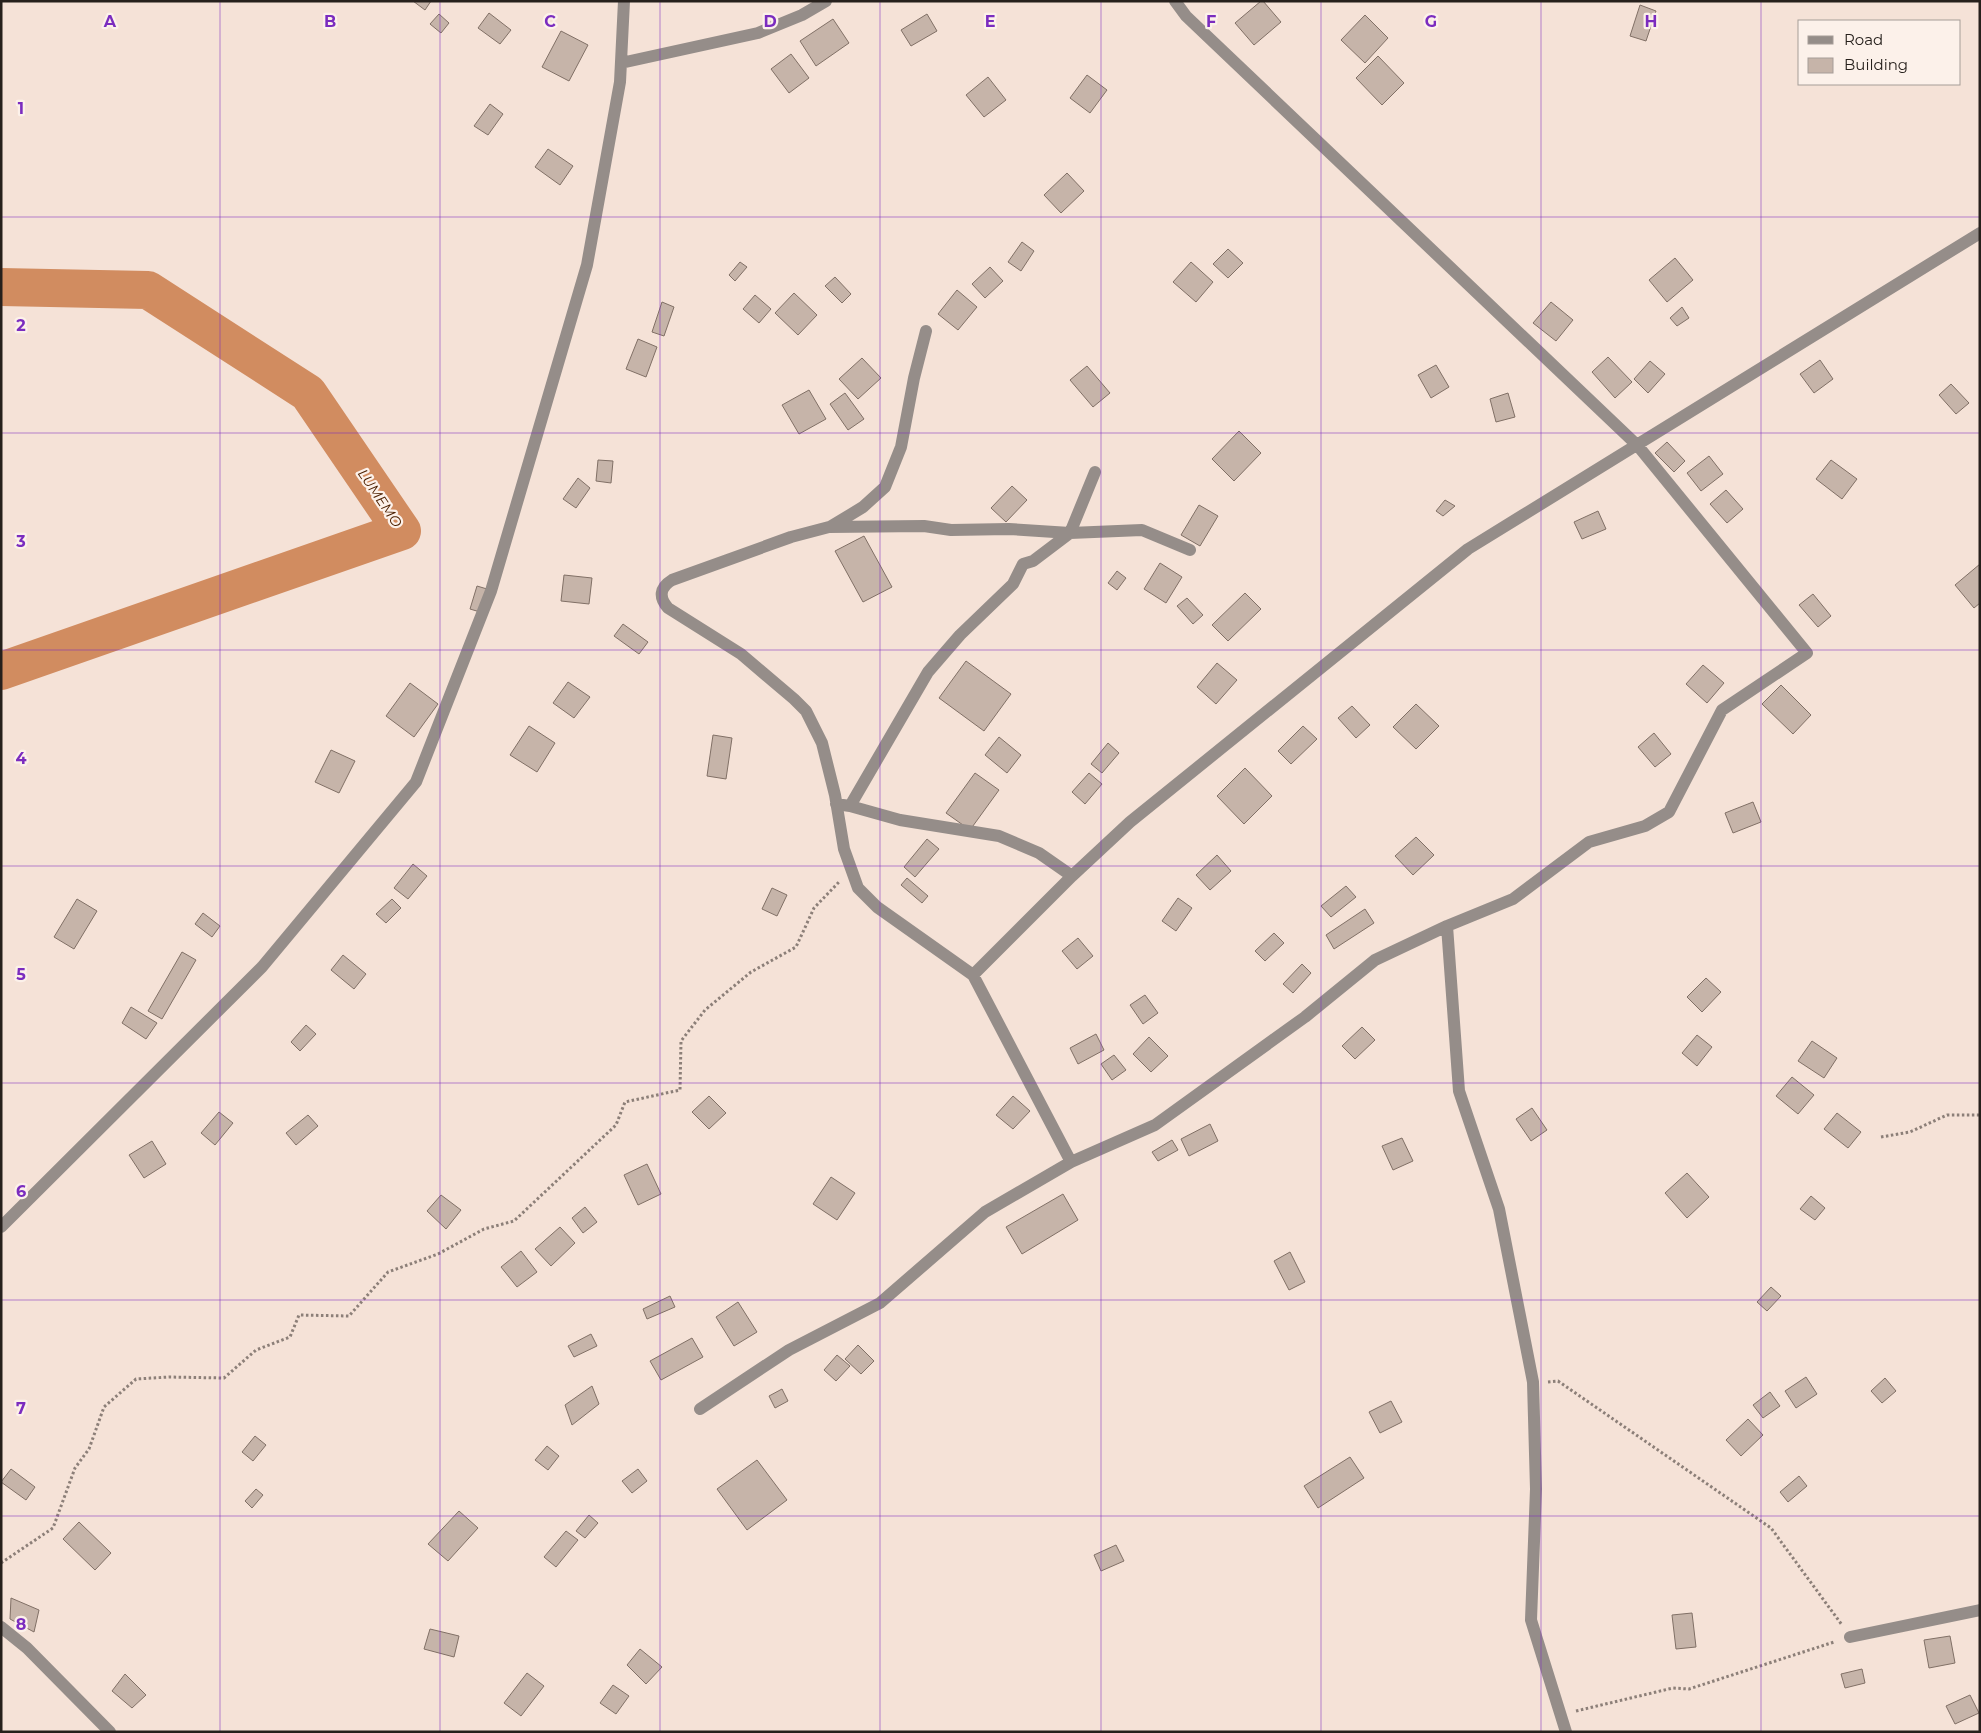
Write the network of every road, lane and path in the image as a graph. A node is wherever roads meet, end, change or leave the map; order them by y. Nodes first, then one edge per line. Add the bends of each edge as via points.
1 (624, 1) edge
2 (826, 1) edge
3 (1175, 1) edge
4 (621, 63) junction
5 (1980, 232) edge
6 (926, 331) dead end
7 (1638, 446) junction
8 (1095, 472) dead end
9 (829, 527) junction
10 (1070, 533) junction
11 (1190, 550) dead end
12 (836, 804) junction
13 (850, 806) junction
14 (851, 869) junction
15 (1072, 876) junction
16 (1447, 926) junction
17 (972, 975) junction
18 (1980, 1115) edge
19 (1882, 1137) dead end
20 (1071, 1162) junction
21 (1, 1227) edge
22 (1533, 1382) junction
23 (700, 1409) dead end
24 (1, 1563) edge
25 (1980, 1610) edge
26 (1, 1627) edge
27 (1850, 1636) junction
28 (1560, 1715) junction
29 (110, 1732) edge
30 (1566, 1732) edge

1 - 4 street
2 - 4 street via 758,34
3 - 7 street via 1186,16
4 - 21 street via 587,265 491,591 416,782 262,968
5 - 7 street
6 - 9 street via 901,447 885,487 864,507
7 - 15 street via 1468,550 1130,822
7 - 16 street via 1807,653 1722,710 1669,812 1645,826 1590,842 1513,899
8 - 10 street
9 - 10 street via 924,526 951,530
9 - 12 street via 672,580 665,585 661,597 668,608 742,654 806,711 822,743
10 - 11 street via 1142,530
10 - 13 street via 1033,561 1023,564 1013,584 960,635 928,672
12 - 13 street
12 - 14 street
13 - 15 street via 900,820 999,836 1039,853
14 - 17 street via 858,888 876,907
14 - 24 path via 814,908 796,947 751,972 705,1010 681,1042 680,1090 625,1102 616,1125 514,1221 484,1229 438,1254 388,1272 349,1316 299,1315 290,1337 256,1350 224,1378 136,1379 104,1407 89,1449 75,1468 53,1528
15 - 17 street
16 - 20 street via 1375,960 1304,1017 1155,1125
16 - 22 street via 1459,1091 1499,1209
17 - 20 street
18 - 19 path via 1947,1116 1910,1132
20 - 23 street via 985,1212 880,1303 789,1350
22 - 27 path via 1558,1381 1770,1528
22 - 28 street via 1536,1489 1531,1620
25 - 27 street
26 - 29 street via 27,1648
27 - 28 path via 1689,1689 1673,1688
28 - 30 street

